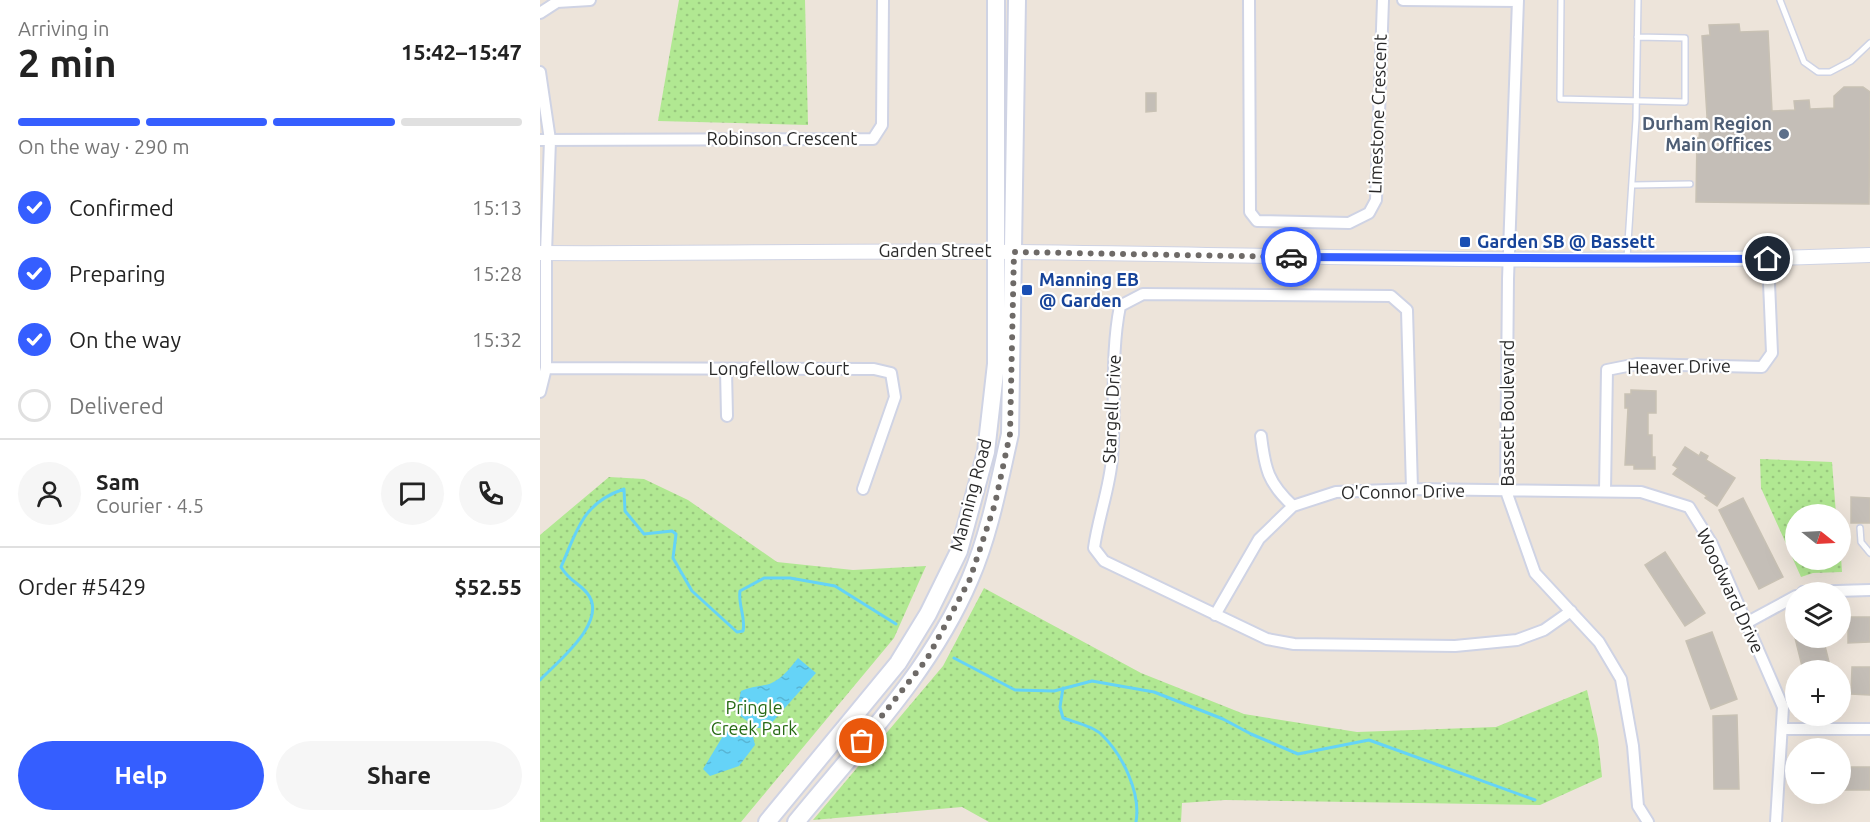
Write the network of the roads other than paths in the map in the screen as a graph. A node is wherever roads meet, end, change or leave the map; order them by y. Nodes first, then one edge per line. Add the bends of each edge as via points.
1 (590, 0) edge
2 (883, 0) edge
3 (996, 0) edge
4 (1017, 0) edge
5 (1249, 0) edge
6 (1383, 0) edge
7 (1403, 0) edge
8 (1561, 0) edge
9 (1638, 0) edge
10 (1780, 0) edge
11 (1518, 1) edge
12 (540, 13) edge
13 (1637, 37) junction
14 (1870, 43) edge
15 (540, 72) edge
16 (1636, 99) junction
17 (545, 140) edge
18 (1690, 184) dead end
19 (1633, 185) junction
20 (995, 252) junction
21 (1014, 252) junction
22 (543, 253) edge
23 (1870, 255) edge
24 (1768, 259) junction
25 (1509, 260) junction
26 (1627, 260) junction
27 (546, 368) junction
28 (726, 370) junction
29 (540, 392) edge
30 (727, 416) dead end
31 (1261, 436) dead end
32 (864, 489) dead end
33 (1412, 489) junction
34 (1506, 491) junction
35 (1605, 491) junction
36 (1293, 506) junction
37 (1860, 528) dead end
38 (1870, 553) edge
39 (1870, 590) edge
40 (1851, 591) edge
41 (1785, 602) edge
42 (1571, 611) junction
43 (1215, 615) junction
44 (1748, 622) junction
45 (1783, 729) junction
46 (1870, 729) edge
47 (767, 822) edge
48 (796, 822) edge
49 (1648, 822) edge
50 (1776, 822) edge

1 - 12 street via 557,2
2 - 17 street, Robinson Crescent via 882,125 873,139
3 - 20 main road, Manning Road
4 - 21 main road, Manning Road
5 - 6 street, Limestone Crescent via 1250,212 1257,221 1348,223 1369,213 1376,200
7 - 11 street
8 - 16 lane via 1560,99
9 - 13 lane
10 - 14 lane via 1804,62 1818,72 1830,72 1851,61
11 - 25 street, Bassett Boulevard
13 - 16 lane
13 - 16 lane via 1685,38 1685,102
15 - 17 street
16 - 19 lane
17 - 22 street
18 - 19 lane
19 - 26 lane
20 - 21 street, Garden Street
20 - 22 street, Garden Street
20 - 47 main road, Manning Road via 996,364 986,452 959,551 897,663
21 - 25 street, Garden Street
21 - 48 main road, Manning Road via 1010,434 995,504 970,579 927,659
22 - 27 street
23 - 24 street, Garden Street
24 - 26 street, Garden Street
24 - 35 street, Heaver Drive via 1772,353 1762,367 1636,364 1607,370
25 - 26 street, Garden Street
25 - 34 street, Bassett Boulevard
27 - 28 street, Longfellow Court
27 - 29 street
28 - 30 street
28 - 32 street, Longfellow Court via 874,369 891,373 895,397
31 - 36 street via 1264,462 1275,490
33 - 34 street, O'Connor Drive
33 - 36 street, O'Connor Drive via 1336,492
33 - 43 street, Stargell Drive via 1407,310 1391,296 1143,294 1120,306 1115,331 1112,460 1094,548 1104,561
34 - 35 street, Woodward Drive
34 - 42 street, Bassett Boulevard via 1535,573
35 - 44 street, Woodward Drive via 1641,492 1689,507 1712,544
36 - 43 street, O'Connor Drive via 1259,539
37 - 38 lane via 1861,542
39 - 40 street
41 - 44 street
42 - 43 street, Stargell Drive via 1544,630 1517,640 1455,646 1294,644 1267,639
42 - 49 street, Bassett Boulevard via 1599,642 1621,679 1638,806
44 - 45 street, Woodward Drive via 1783,707
45 - 46 street
45 - 50 street, Woodward Drive

